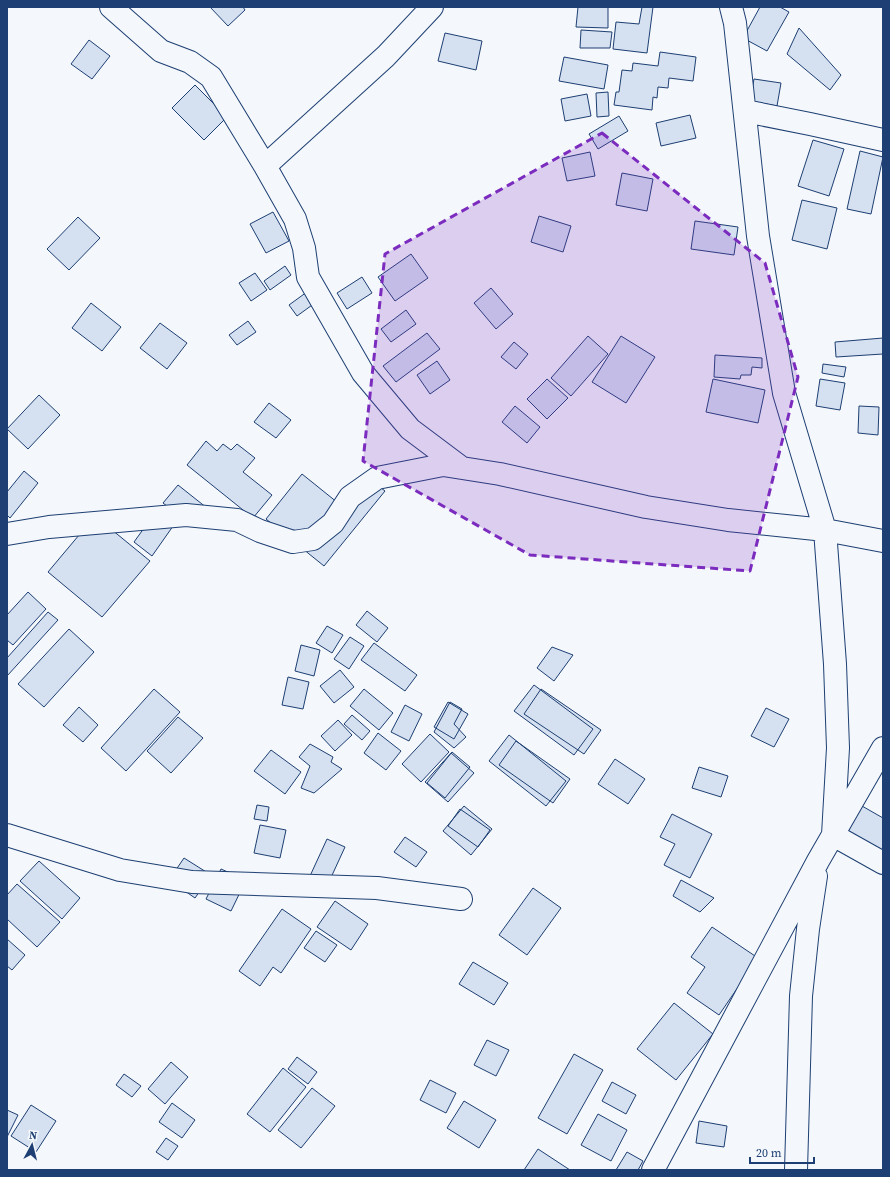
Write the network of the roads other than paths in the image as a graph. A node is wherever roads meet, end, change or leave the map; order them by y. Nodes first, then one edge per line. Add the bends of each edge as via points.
1 (111, 7) edge
2 (432, 7) edge
3 (731, 7) edge
4 (745, 111) junction
5 (883, 140) edge
6 (266, 166) junction
7 (462, 468) junction
8 (825, 530) junction
9 (7, 534) edge
10 (883, 541) edge
11 (883, 748) edge
12 (7, 835) edge
13 (833, 835) junction
14 (818, 861) junction
15 (883, 863) edge
16 (461, 899) dead end
17 (652, 1170) edge
18 (796, 1170) edge

1 - 6 street via 161,51 190,62 211,77
2 - 6 street via 386,56
3 - 4 street
4 - 5 street
4 - 8 street via 758,236 784,393
6 - 7 street via 295,219 304,248 308,277 363,373 410,429
7 - 8 street via 661,509 728,520
7 - 9 street via 443,465 377,478 350,497 333,523 313,539 293,542 237,520 186,515 49,527
8 - 10 street
8 - 13 street via 835,664 838,748
11 - 13 street
12 - 16 street via 120,870 192,882 377,888
13 - 14 street
13 - 15 street
14 - 17 street
14 - 18 street via 801,996

